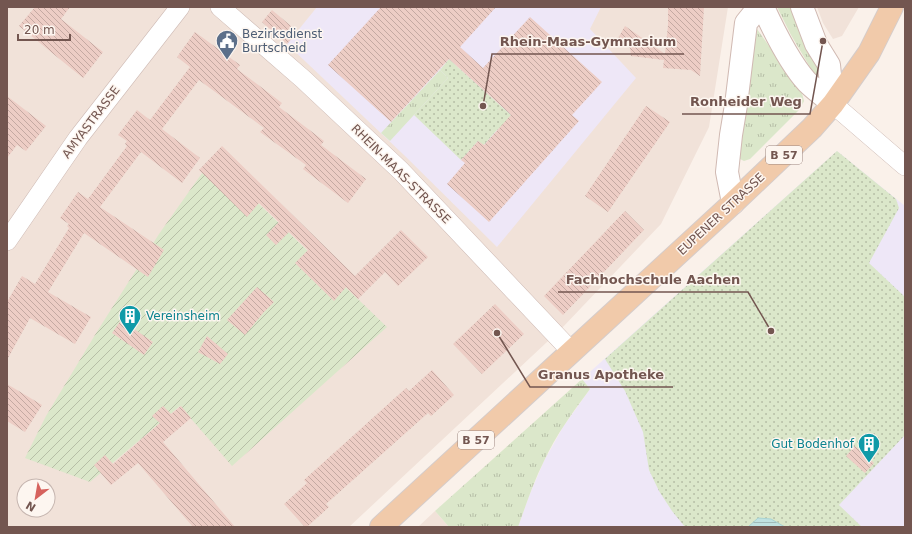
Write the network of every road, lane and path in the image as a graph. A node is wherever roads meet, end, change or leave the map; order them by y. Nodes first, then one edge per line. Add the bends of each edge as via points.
1 (180, 7) edge
2 (220, 7) edge
3 (759, 7) edge
4 (763, 7) edge
5 (802, 7) edge
6 (892, 7) edge
7 (833, 104) junction
8 (905, 166) edge
9 (733, 203) junction
10 (7, 241) edge
11 (572, 352) junction
12 (380, 527) edge

1 - 10 street, AMYASTRASSE via 78,138
2 - 11 street, RHEIN-MAAS-STRASSE via 303,79 401,171
3 - 9 street via 746,23 731,135 727,172
4 - 7 street via 784,48 808,83
5 - 7 street via 816,44 829,65
6 - 7 main road, EUPENER STRASSE / B 57 via 869,53
7 - 8 street
7 - 9 main road, EUPENER STRASSE / B 57 via 812,128
9 - 11 main road, EUPENER STRASSE / B 57
11 - 12 main road, EUPENER STRASSE / B 57

